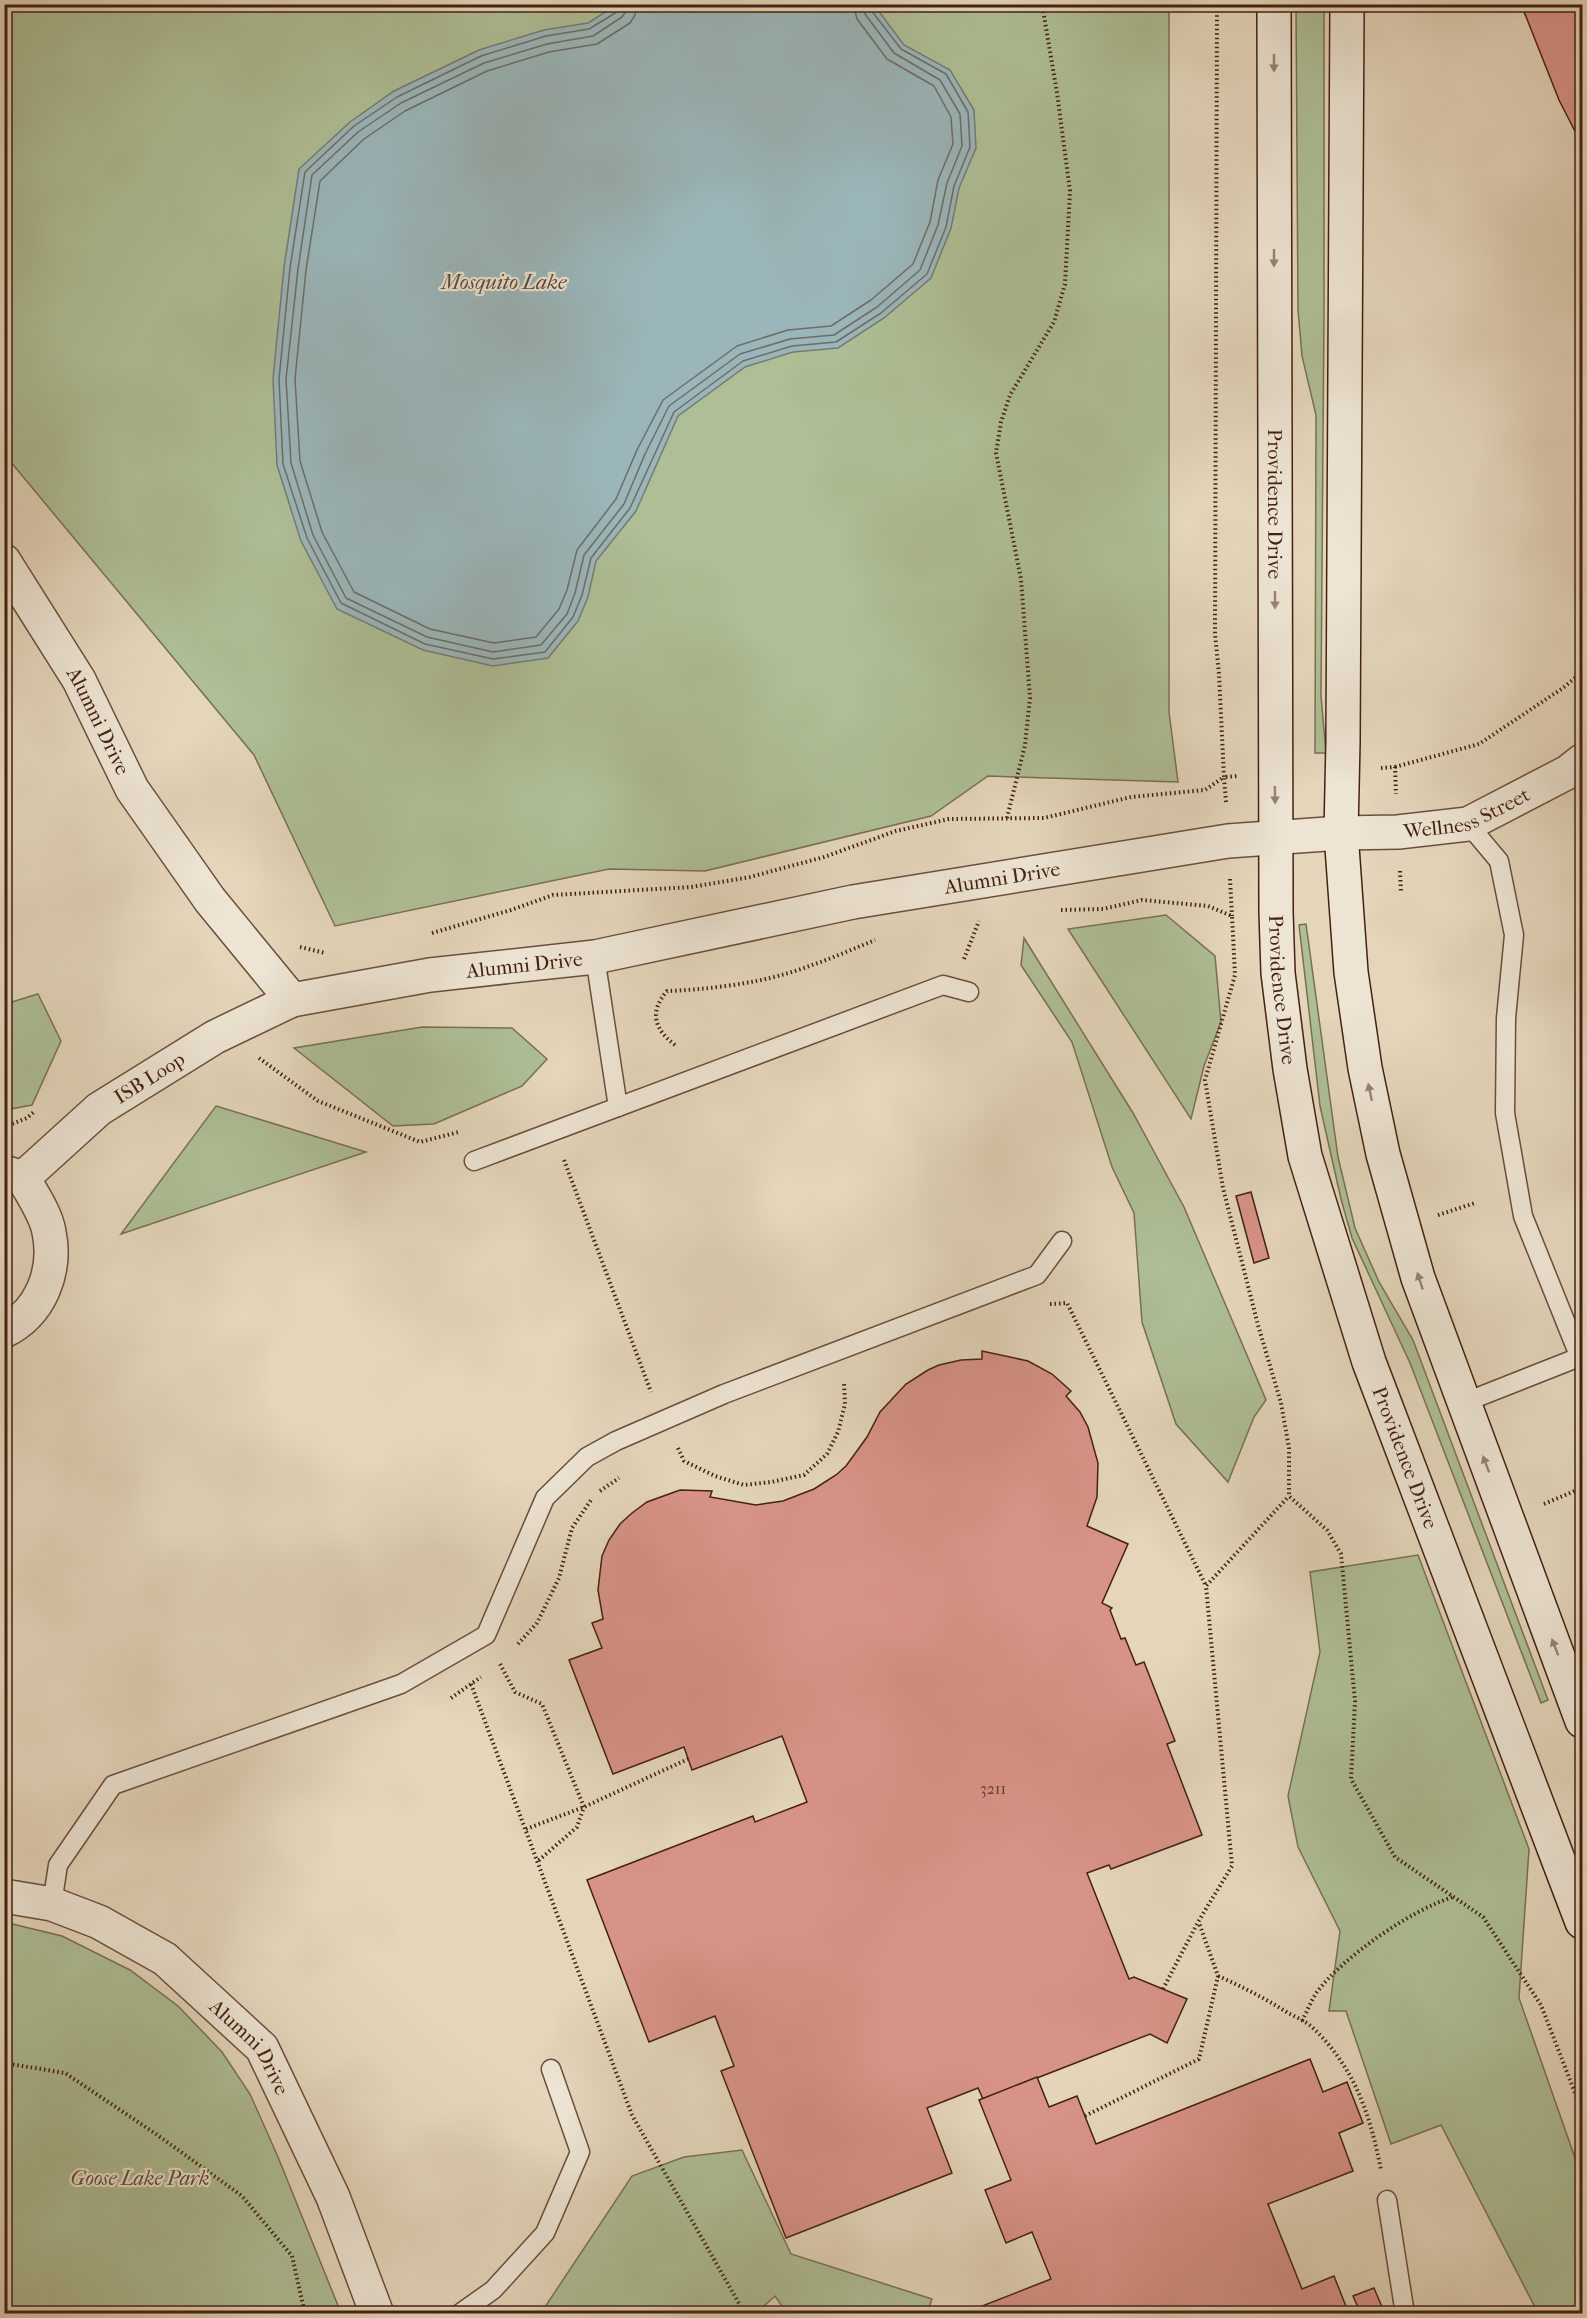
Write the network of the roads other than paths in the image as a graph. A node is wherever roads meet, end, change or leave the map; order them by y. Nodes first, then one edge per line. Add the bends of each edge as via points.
1 (1274, 4) edge
2 (1347, 4) edge
3 (4, 561) edge
4 (1582, 761) edge
5 (1468, 824) junction
6 (1341, 833) junction
7 (1275, 839) junction
8 (595, 957) junction
9 (961, 990) road end
10 (292, 1000) junction
11 (618, 1107) junction
12 (474, 1161) dead end
13 (14, 1175) edge
14 (1062, 1241) dead end
15 (4, 1331) edge
16 (1582, 1359) edge
17 (1463, 1403) junction
18 (1582, 1721) edge
19 (4, 1896) edge
20 (52, 1904) junction
21 (1582, 1923) edge
22 (551, 2069) dead end
23 (1387, 2200) road end
24 (377, 2313) edge
25 (459, 2313) edge
26 (1405, 2313) edge

1 -> 7 main road, Providence Drive
2 - 6 main road
3 - 10 main road, Alumni Drive via 79,680 132,789 210,900
4 - 5 main road, Wellness Street
5 - 6 main road, Wellness Street via 1398,832
5 - 16 lane via 1499,861 1514,935 1506,1018 1504,1113 1523,1216
6 - 7 main road, Wellness Street
17 -> 6 main road via 1418,1278 1383,1154 1351,972
7 - 8 main road, Alumni Drive via 1228,841 853,902
7 - 21 main road, Providence Drive via 1278,973 1305,1156 1369,1362
8 - 10 main road, Alumni Drive via 430,975
8 - 11 lane
9 - 11 lane via 943,985
10 - 13 main road, ISB Loop via 215,1037 99,1109
11 - 12 lane
13 - 15 main road, ISB Loop via 49,1231 52,1259 45,1287 30,1312
14 - 20 lane via 1037,1275 735,1390 616,1440 586,1457 545,1498 486,1635 401,1684 113,1785 58,1865
16 - 17 lane
18 -> 17 main road
19 - 20 main road, Alumni Drive
20 - 24 main road, Alumni Drive via 99,1922 165,1959 262,2048 333,2197
22 - 25 lane via 580,2152 545,2233 494,2290
23 - 26 lane

